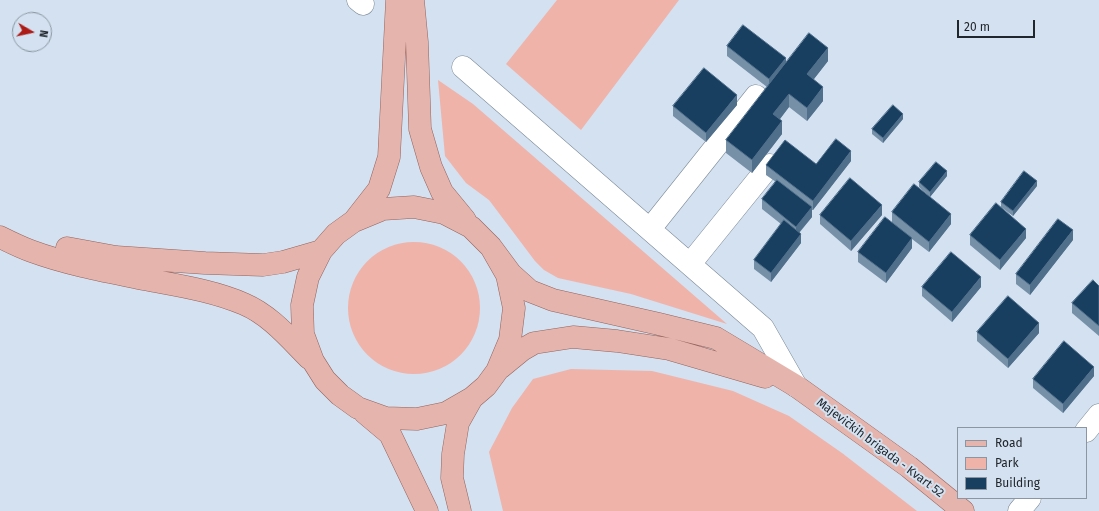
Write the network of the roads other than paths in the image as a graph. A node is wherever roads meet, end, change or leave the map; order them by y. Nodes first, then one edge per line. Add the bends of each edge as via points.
1 (396, 0) edge
2 (413, 0) edge
3 (463, 67) dead end
4 (756, 96) dead end
5 (770, 165) edge
6 (354, 221) junction
7 (471, 227) junction
8 (650, 229) junction
9 (0, 236) edge
10 (491, 246) junction
11 (321, 251) junction
12 (690, 264) junction
13 (313, 361) junction
14 (497, 371) junction
15 (796, 386) junction
16 (472, 398) junction
17 (358, 408) junction
18 (1099, 415) edge
19 (1087, 430) edge
20 (1029, 499) edge
21 (427, 511) edge
22 (460, 511) edge
23 (963, 511) edge
24 (1019, 511) edge

1 - 6 main road via 389,158 379,189
2 - 7 main road via 420,129 430,167 442,192
3 - 8 street
4 - 8 street
5 - 12 street
6 - 7 main road via 383,209 414,207 444,213
6 - 11 main road via 336,234
7 - 10 main road
8 - 12 street
9 - 11 main road via 116,257 205,263 263,265
9 - 13 main road via 30,251 66,262 212,293 244,304 280,328
10 - 14 main road via 507,275 514,308 510,340
10 - 15 main road via 511,274 530,291 553,300 716,338
11 - 13 main road via 308,277 302,305 303,334
12 - 15 street via 763,328
13 - 17 main road via 325,380 340,396
14 - 15 main road via 534,343 572,337 670,349
14 - 16 main road via 486,386
15 - 23 main road, Majevičkih brigada - Kvart 52 via 909,467
16 - 17 main road via 446,413 417,419 386,418
16 - 22 main road via 458,423 454,454 452,478
17 - 21 main road via 390,434
18 - 19 street
20 - 24 street

